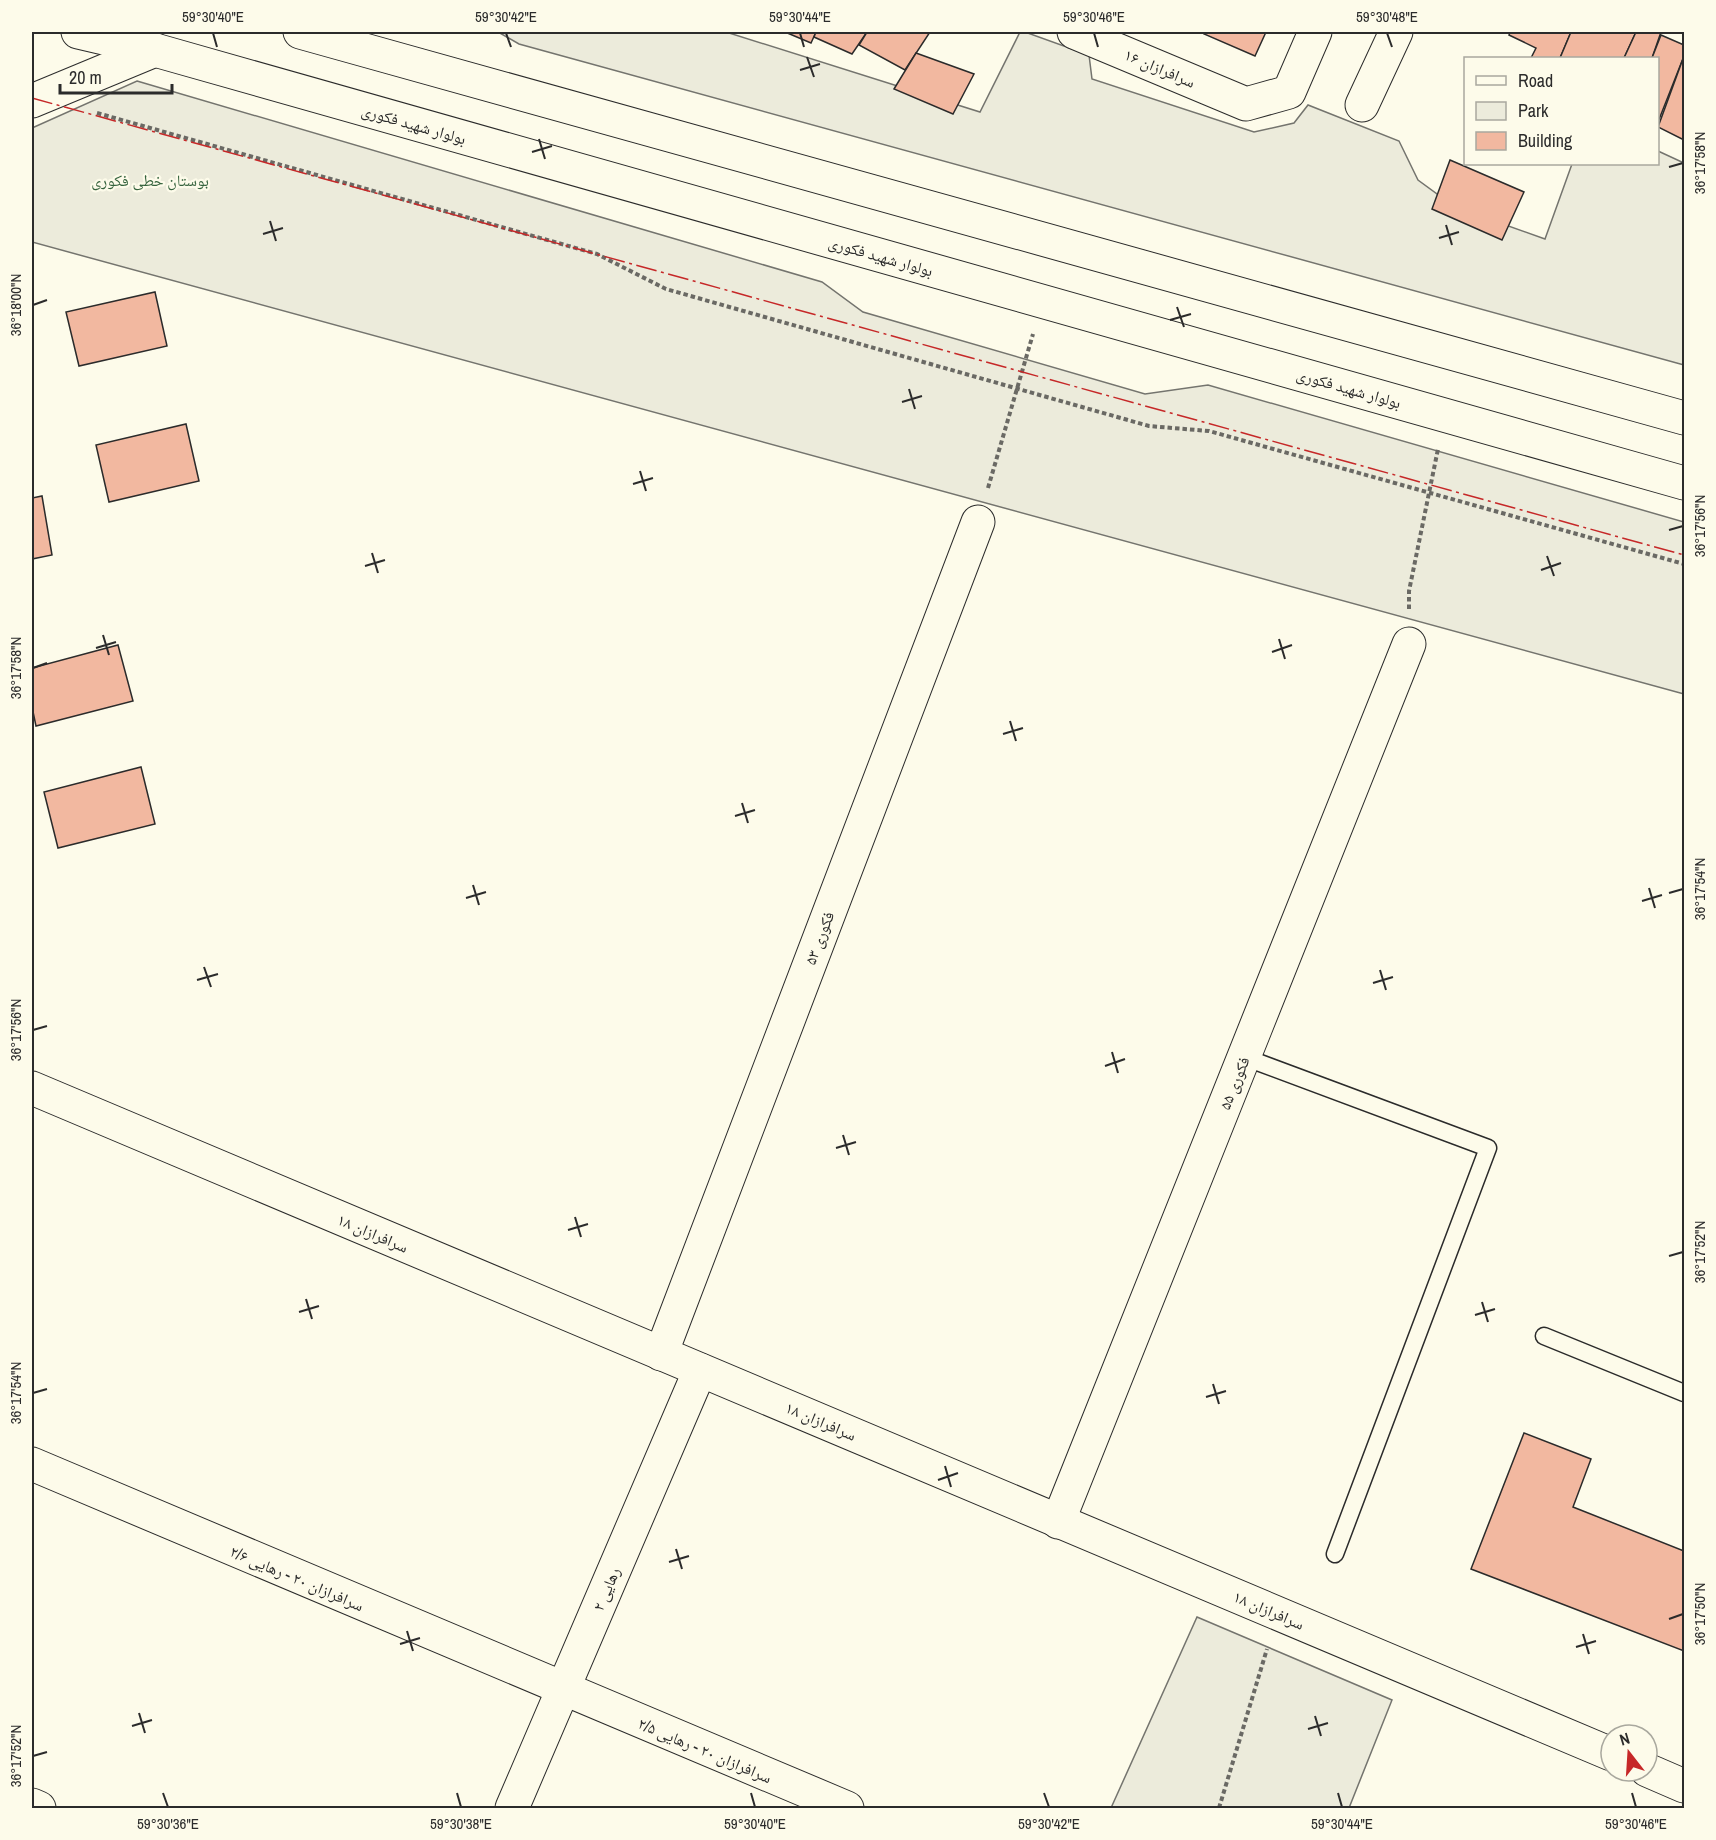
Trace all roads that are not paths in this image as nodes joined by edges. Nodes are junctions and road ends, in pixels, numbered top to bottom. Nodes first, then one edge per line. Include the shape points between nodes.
1 (78, 32) edge
2 (300, 32) edge
3 (1074, 32) edge
4 (1315, 32) edge
5 (1396, 32) edge
6 (156, 50) junction
7 (32, 101) edge
8 (1362, 105) dead end
9 (1684, 418) edge
10 (1684, 483) edge
11 (978, 522) road end
12 (1409, 644) road end
13 (1244, 1057) junction
14 (32, 1088) edge
15 (1544, 1336) dead end
16 (661, 1354) junction
17 (700, 1370) junction
18 (1684, 1393) edge
19 (32, 1464) edge
20 (1058, 1521) junction
21 (1335, 1554) dead end
22 (563, 1691) junction
23 (1599, 1749) edge
24 (1659, 1775) edge
25 (1684, 1785) edge
26 (32, 1805) edge
27 (39, 1809) edge
28 (512, 1809) edge
29 (847, 1809) edge

1 - 6 street, بولوار شهید فکوری
2 - 9 street
3 - 4 street, سرافرازان ۱۶ via 1246,104 1289,92
5 - 8 street
6 - 7 street
6 - 10 street, بولوار شهید فکوری
11 - 16 street, فکوری ۵۳
12 - 13 street, فکوری ۵۵
13 - 20 street, فکوری ۵۵
13 - 21 lane via 1488,1148
14 - 16 street, سرافرازان ۱۸
15 - 18 lane
16 - 17 street, سرافرازان ۱۸
17 - 20 street, سرافرازان ۱۸
17 - 22 street, رهایی ۲
19 - 22 street, سرافرازان ۲۰ - رهایی ۲/۶
20 - 23 street, سرافرازان ۱۸
22 - 28 street, رهایی ۲
22 - 29 street, سرافرازان ۲۰ - رهایی ۲/۵
24 - 25 street
26 - 27 street

